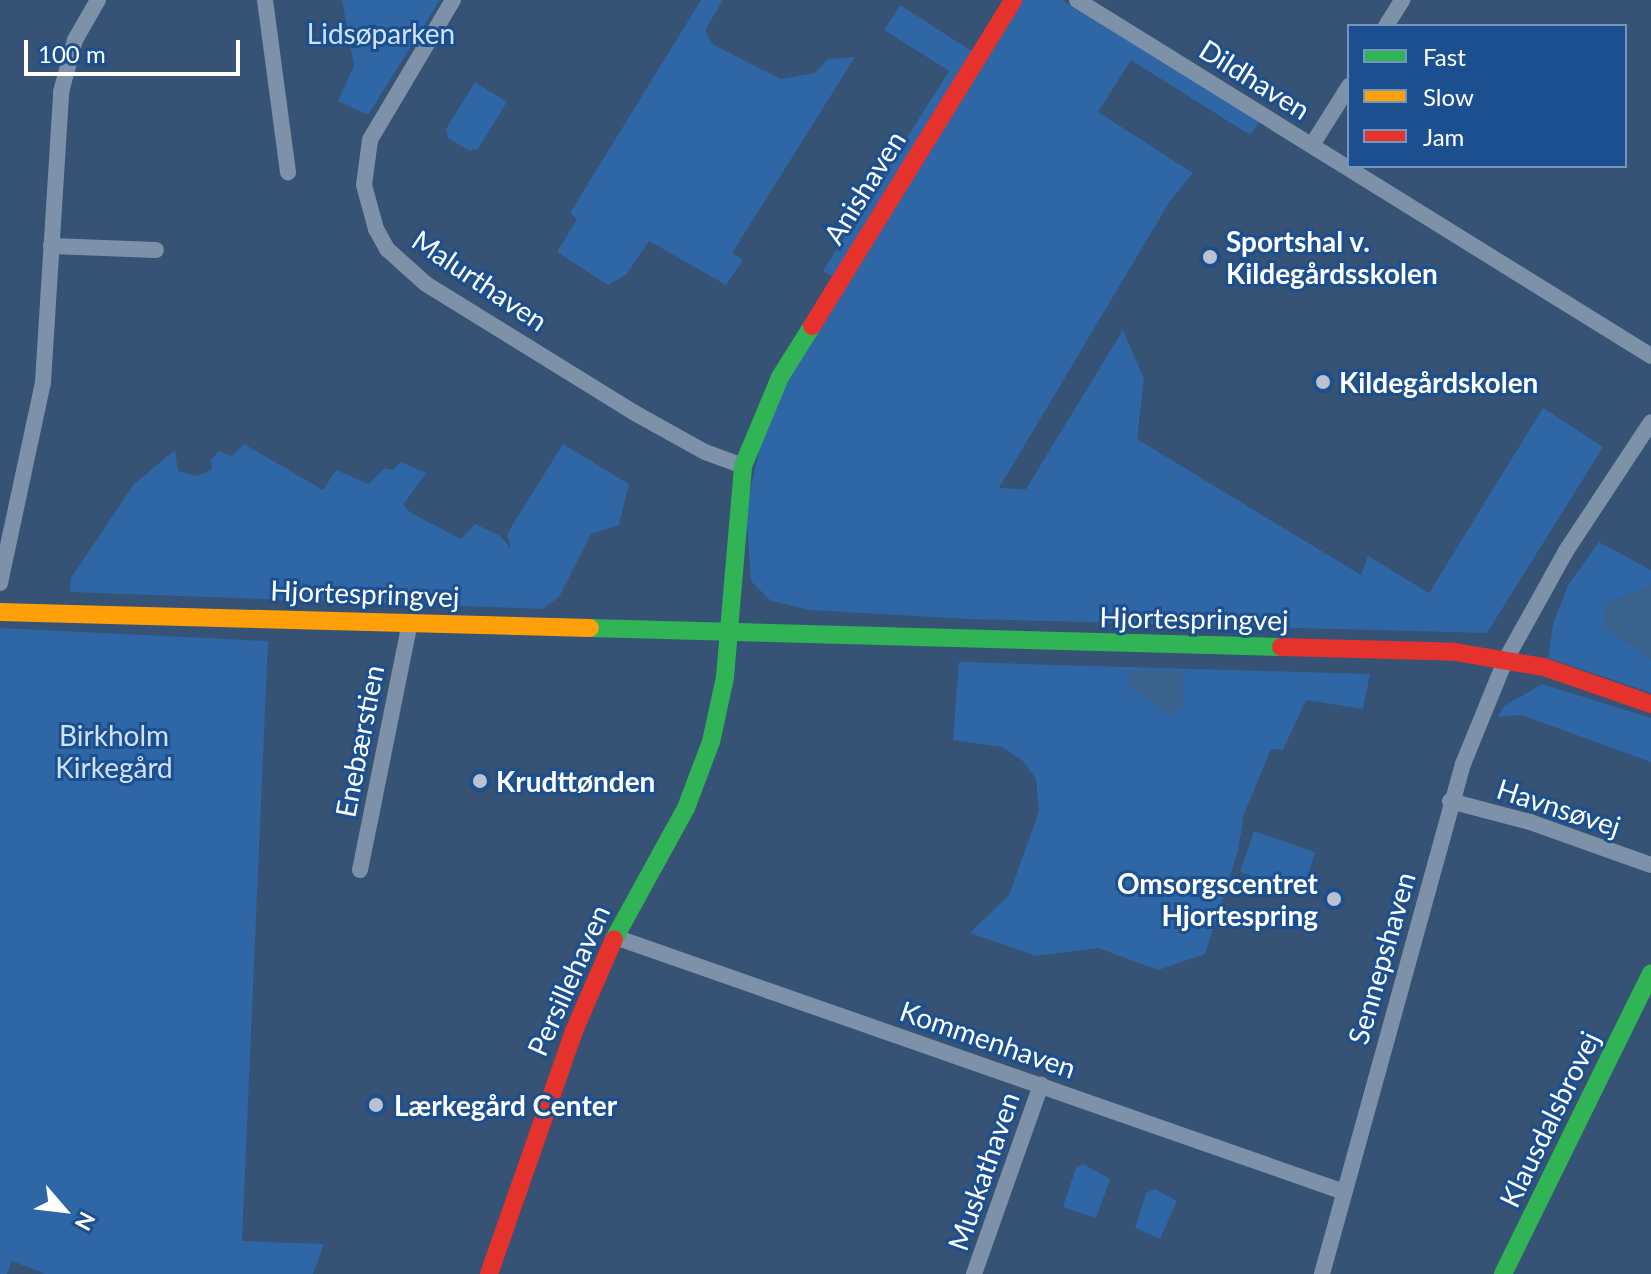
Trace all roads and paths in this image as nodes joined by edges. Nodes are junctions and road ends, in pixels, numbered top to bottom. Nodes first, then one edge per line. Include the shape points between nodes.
1 (98, 0) edge
2 (265, 0) edge
3 (453, 0) edge
4 (1013, 0) edge
5 (1077, 0) edge
6 (1402, 0) edge
7 (1387, 24) edge
8 (1347, 89) edge
9 (1312, 145) junction
10 (1347, 167) edge
11 (1349, 168) edge
12 (288, 172) dead end
13 (51, 246) junction
14 (156, 250) dead end
15 (1651, 356) edge
16 (1651, 422) edge
17 (743, 466) junction
18 (0, 583) edge
19 (0, 612) edge
20 (410, 622) junction
21 (729, 634) junction
22 (1505, 661) junction
23 (1651, 704) edge
24 (1450, 801) junction
25 (1651, 865) edge
26 (360, 870) dead end
27 (615, 937) junction
28 (1649, 980) edge
29 (1041, 1085) junction
30 (1344, 1192) junction
31 (489, 1274) edge
32 (974, 1274) edge
33 (1322, 1274) edge
34 (1503, 1274) edge

1 - 13 street via 75,40 61,92
2 - 12 street
3 - 17 street, Malurthaven via 370,140 364,185 387,249 426,284 633,412 695,447
4 - 17 street, Anishaven via 766,407
5 - 9 street, Dildhaven
6 - 7 street
8 - 9 street
9 - 10 street, Dildhaven
11 - 15 street, Dildhaven
13 - 14 street
13 - 18 street via 43,382
16 - 22 street, Sennepshaven via 1566,551
17 - 21 street
19 - 20 street, Hjortespringvej
20 - 21 street, Hjortespringvej
20 - 26 street, Enebærstien
21 - 22 street, Hjortespringvej via 1455,652
21 - 27 street, Persillehaven via 711,742 686,808
22 - 23 street, Hjortespringvej via 1544,667
22 - 24 street, Sennepshaven
24 - 25 street, Havnsøvej via 1530,822
24 - 30 street, Sennepshaven
27 - 29 street, Kommenhaven
27 - 31 street, Persillehaven via 574,1031
28 - 34 street, Klausdalsbrovej
29 - 30 street, Kommenhaven
29 - 32 street, Muskathaven
30 - 33 street, Sennepshaven

